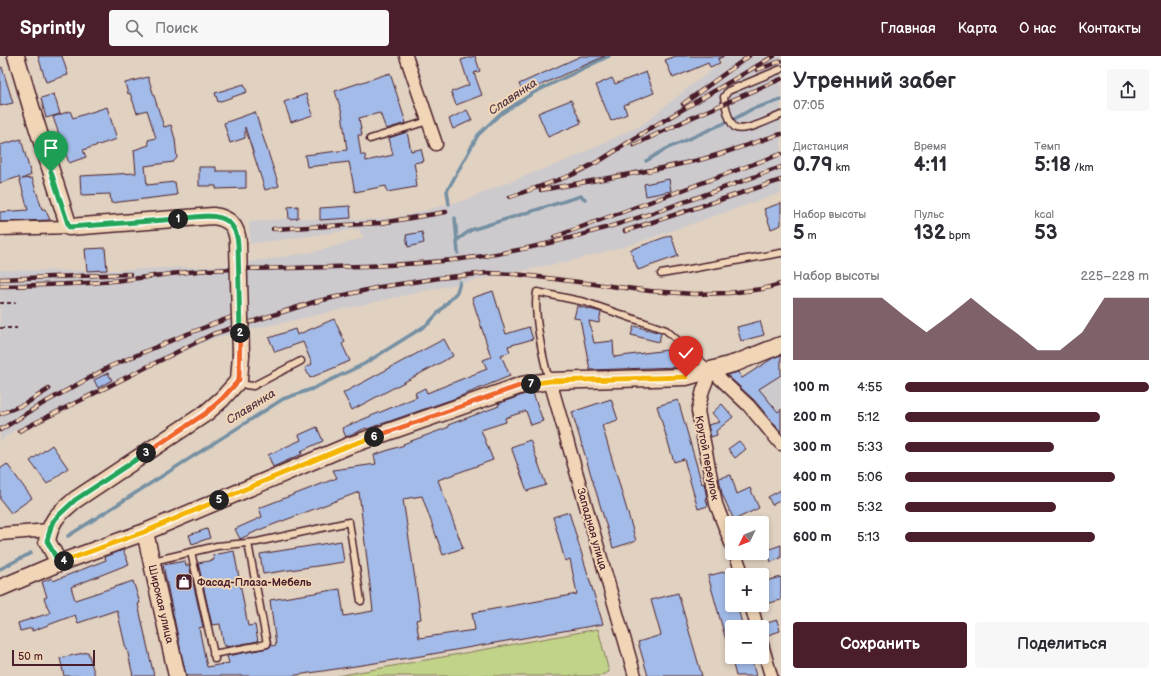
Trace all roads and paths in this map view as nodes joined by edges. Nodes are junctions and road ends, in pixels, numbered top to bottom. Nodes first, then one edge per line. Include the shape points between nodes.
1 (16, 56) edge
2 (406, 56) edge
3 (781, 69) edge
4 (781, 115) edge
5 (428, 121) junction
6 (370, 139) dead end
7 (436, 144) dead end
8 (69, 227) junction
9 (0, 229) edge
10 (781, 252) edge
11 (661, 274) dead end
12 (0, 303) edge
13 (16, 303) dead end
14 (0, 328) edge
15 (17, 328) dead end
16 (781, 345) edge
17 (301, 361) dead end
18 (711, 370) junction
19 (239, 380) junction
20 (550, 381) junction
21 (781, 444) edge
22 (725, 528) edge
23 (49, 530) junction
24 (144, 532) junction
25 (0, 534) edge
26 (248, 543) junction
27 (190, 552) junction
28 (151, 561) junction
29 (59, 563) junction
30 (0, 588) edge
31 (361, 601) dead end
32 (768, 664) edge
33 (177, 676) edge
34 (635, 676) edge
35 (771, 676) edge

1 - 8 street
2 - 5 street
3 - 4 lane via 724,96 732,125 737,128 746,128
5 - 6 lane
5 - 7 street
8 - 9 street
8 - 19 street, bridge via 213,216 230,222 237,234 238,244 241,355
10 - 11 lane
12 - 13 path
14 - 15 path
16 - 18 street
17 - 19 lane via 253,386
18 - 20 street via 686,377
18 - 20 lane via 666,330 585,302 537,292 535,301
18 - 21 street via 748,405
18 - 22 street, Крутой переулок via 698,411 716,504
19 - 23 street via 206,413 75,500 58,516
20 - 24 street via 522,385 348,446
20 - 34 street, Западная улица
23 - 25 street
23 - 29 street via 47,541
24 - 28 street, Широкая улица
24 - 29 street
26 - 27 lane
26 - 27 lane via 267,644 214,656
26 - 31 lane via 349,522
27 - 28 lane
28 - 33 street, Широкая улица
29 - 30 street
32 - 35 street

